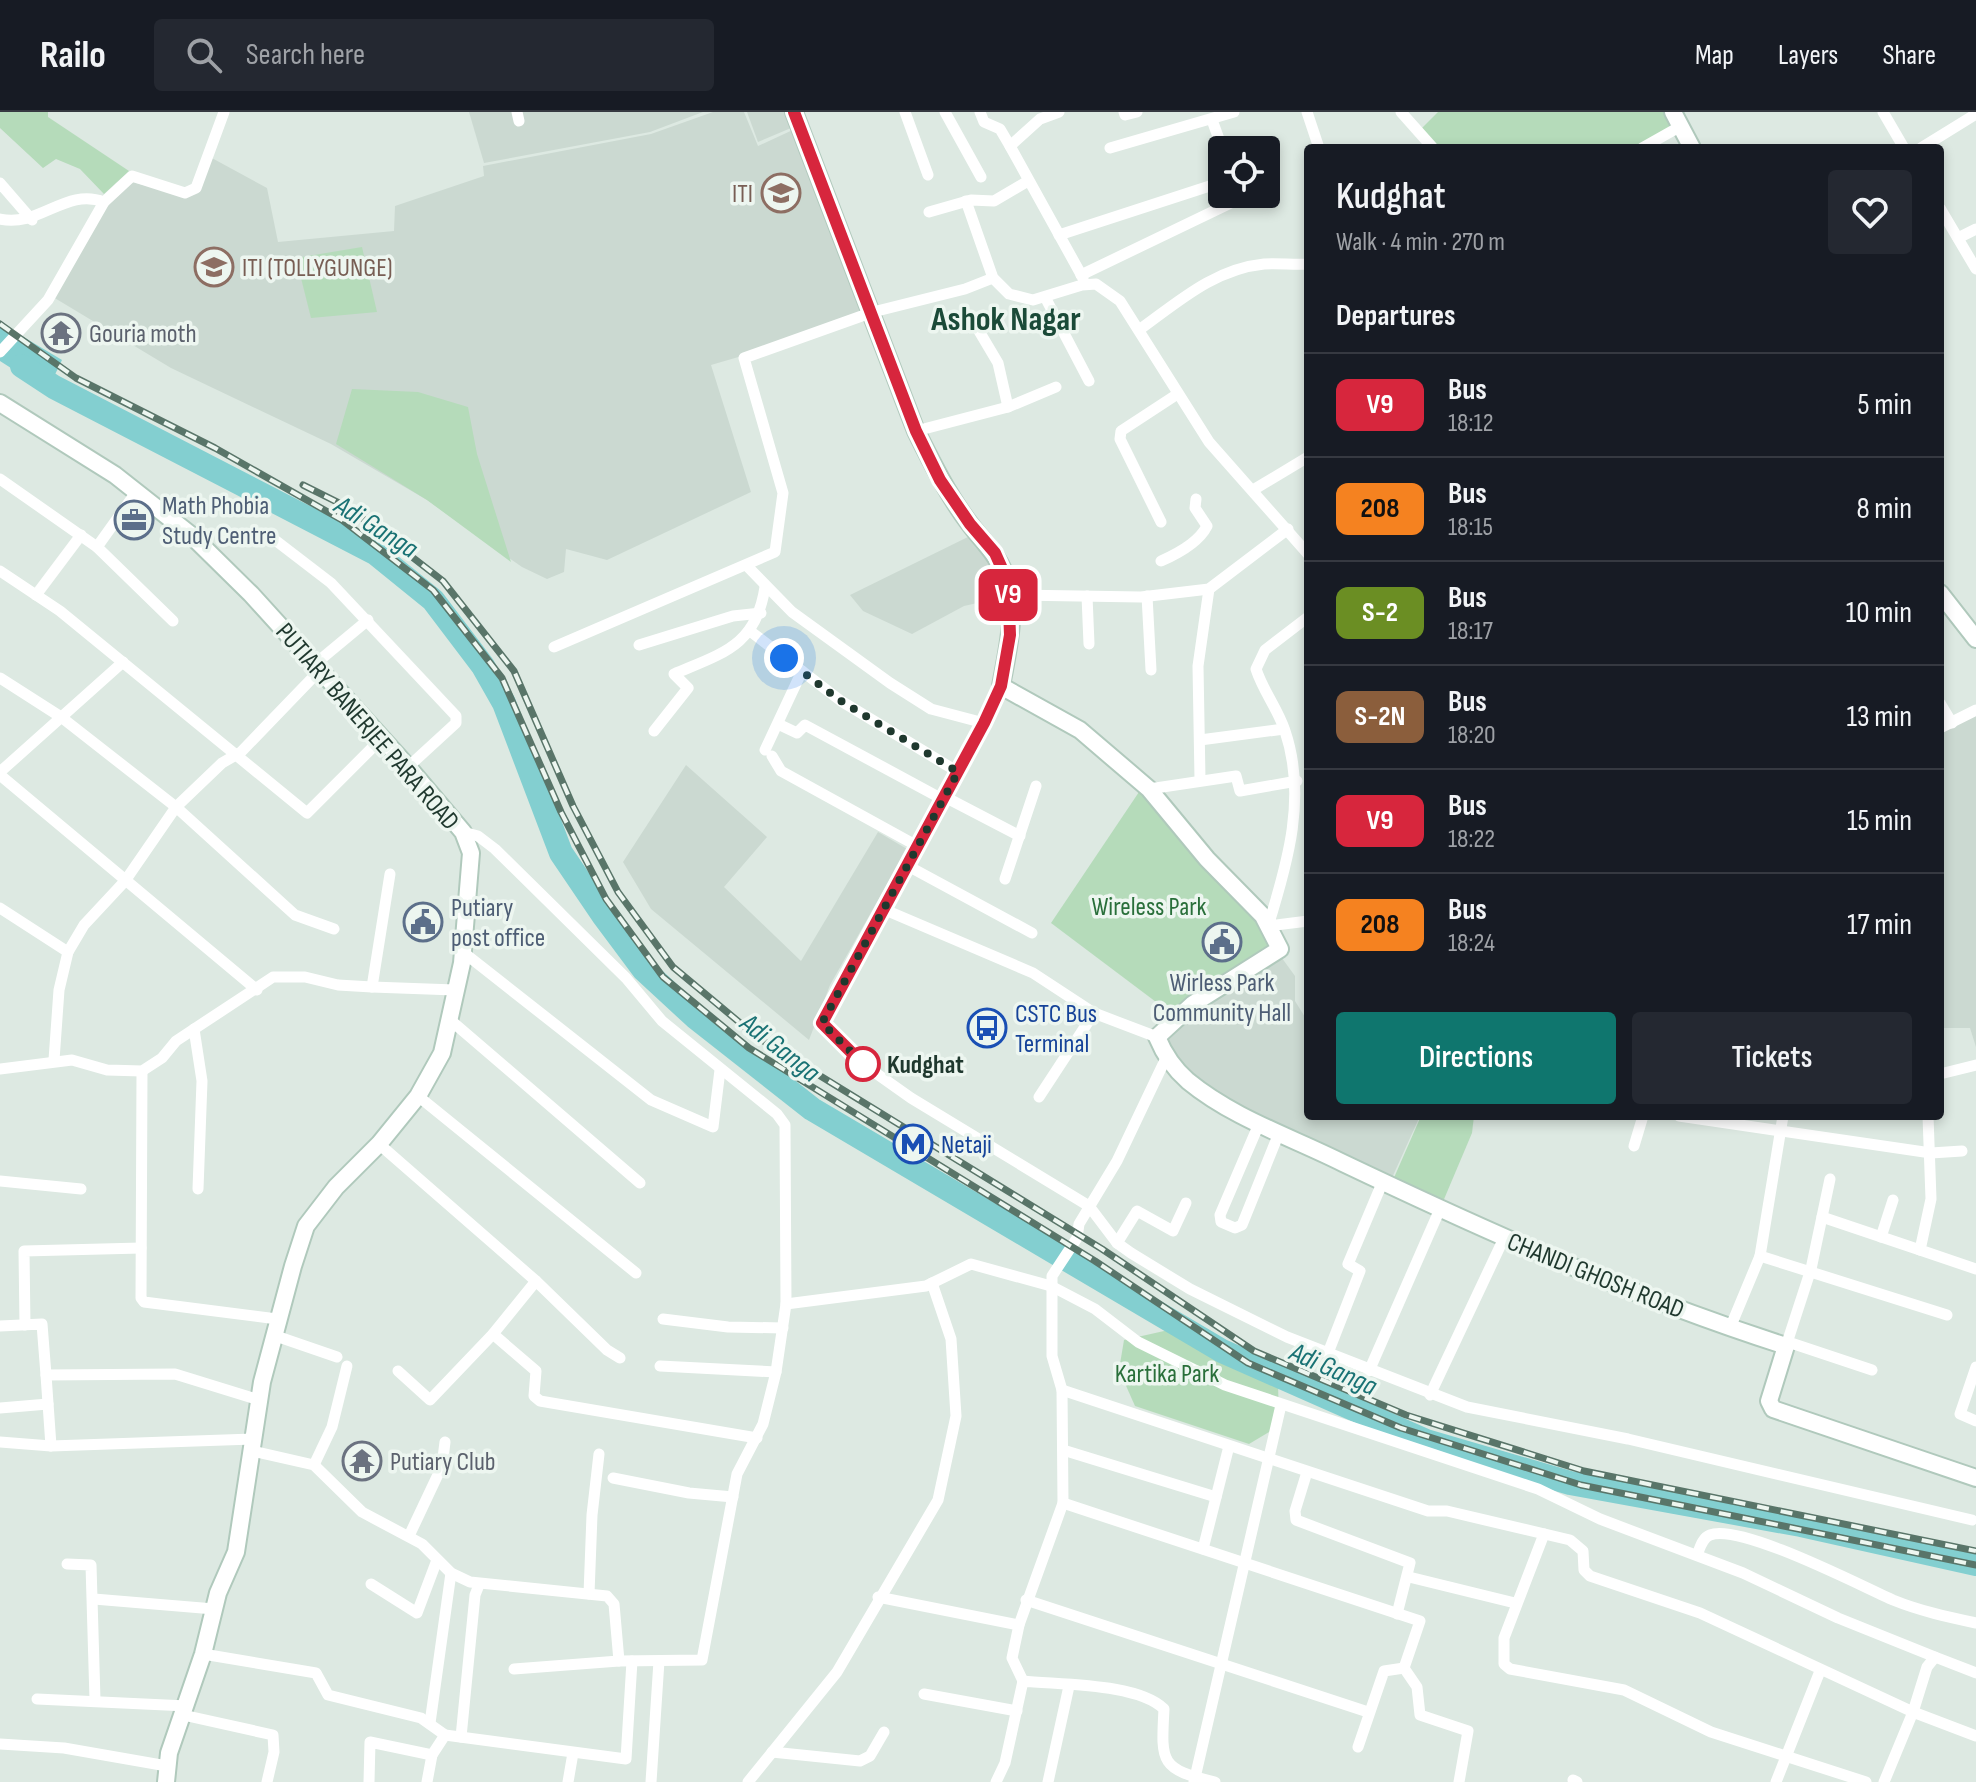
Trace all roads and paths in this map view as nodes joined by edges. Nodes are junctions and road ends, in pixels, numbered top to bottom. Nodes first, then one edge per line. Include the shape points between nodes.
1 (224, 112) edge
2 (794, 112) edge
3 (905, 112) edge
4 (945, 112) edge
5 (980, 112) edge
6 (1059, 112) edge
7 (1124, 112) edge
8 (1137, 112) edge
9 (1234, 112) edge
10 (1307, 112) edge
11 (1401, 112) edge
12 (1883, 112) edge
13 (1976, 114) edge
14 (1677, 119) edge
15 (1212, 120) junction
16 (1218, 136) edge
17 (1318, 144) edge
18 (1429, 144) edge
19 (1647, 144) edge
20 (1690, 144) edge
21 (1902, 144) edge
22 (1927, 144) edge
23 (1010, 146) junction
24 (1110, 148) dead end
25 (928, 175) dead end
26 (981, 177) dead end
27 (1028, 181) junction
28 (0, 183) edge
29 (1208, 187) edge
30 (966, 201) junction
31 (104, 202) junction
32 (1222, 208) edge
33 (929, 212) dead end
34 (1944, 215) edge
35 (0, 219) edge
36 (32, 220) junction
37 (1976, 229) edge
38 (1059, 235) junction
39 (1958, 238) junction
40 (1304, 264) edge
41 (1976, 269) edge
42 (993, 278) junction
43 (1084, 280) junction
44 (1045, 297) junction
45 (873, 312) junction
46 (1139, 330) junction
47 (979, 331) dead end
48 (3, 349) edge
49 (1089, 381) dead end
50 (1056, 387) dead end
51 (1176, 395) junction
52 (0, 403) edge
53 (1008, 407) junction
54 (916, 431) junction
55 (1304, 459) edge
56 (0, 479) edge
57 (1253, 490) junction
58 (137, 491) junction
59 (1196, 499) dead end
60 (1161, 522) dead end
61 (1288, 529) junction
62 (81, 535) junction
63 (275, 540) dead end
64 (1304, 546) edge
65 (97, 547) junction
66 (1161, 561) dead end
67 (748, 567) junction
68 (0, 571) edge
69 (765, 587) junction
70 (1209, 589) junction
71 (36, 595) junction
72 (1008, 595) junction
73 (1087, 596) junction
74 (1147, 596) junction
75 (1944, 598) edge
76 (761, 613) junction
77 (368, 620) junction
78 (1304, 620) edge
79 (173, 621) dead end
80 (750, 631) junction
81 (1975, 636) edge
82 (1089, 644) dead end
83 (639, 645) dead end
84 (554, 647) dead end
85 (123, 662) junction
86 (318, 667) junction
87 (1151, 670) dead end
88 (802, 671) junction
89 (0, 678) edge
90 (1001, 686) junction
91 (1976, 710) edge
92 (61, 717) junction
93 (984, 723) junction
94 (778, 724) junction
95 (1946, 726) edge
96 (1284, 729) junction
97 (654, 731) dead end
98 (382, 738) junction
99 (1200, 740) junction
100 (236, 755) junction
101 (408, 767) junction
102 (958, 772) junction
103 (0, 774) edge
104 (1200, 779) junction
105 (1297, 781) junction
106 (1036, 786) dead end
107 (1149, 789) junction
108 (944, 798) junction
109 (176, 807) junction
110 (463, 832) junction
111 (1020, 836) junction
112 (919, 847) junction
113 (908, 866) junction
114 (390, 874) dead end
115 (1005, 879) dead end
116 (125, 881) junction
117 (0, 908) edge
118 (883, 909) junction
119 (1304, 922) edge
120 (1268, 926) junction
121 (334, 929) dead end
122 (1032, 933) dead end
123 (68, 952) junction
124 (463, 952) junction
125 (372, 987) junction
126 (257, 990) junction
127 (455, 990) junction
128 (1094, 1013) junction
129 (448, 1018) junction
130 (194, 1029) junction
131 (1157, 1037) junction
132 (1166, 1058) junction
133 (54, 1060) junction
134 (1976, 1065) edge
135 (0, 1069) edge
136 (720, 1070) junction
137 (142, 1071) junction
138 (1944, 1073) edge
139 (418, 1096) junction
140 (1039, 1097) dead end
141 (1642, 1120) edge
142 (1782, 1120) edge
143 (1928, 1120) edge
144 (1736, 1121) edge
145 (1259, 1124) junction
146 (1279, 1133) junction
147 (1779, 1133) junction
148 (379, 1144) junction
149 (1634, 1146) dead end
150 (1962, 1151) dead end
151 (1931, 1153) junction
152 (1830, 1179) dead end
153 (0, 1181) edge
154 (1383, 1181) junction
155 (640, 1183) dead end
156 (81, 1189) dead end
157 (198, 1189) dead end
158 (1893, 1200) dead end
159 (1186, 1203) dead end
160 (1089, 1206) junction
161 (1440, 1209) junction
162 (1822, 1217) junction
163 (1881, 1237) junction
164 (1504, 1238) junction
165 (1117, 1243) junction
166 (141, 1248) junction
167 (1920, 1250) junction
168 (1760, 1256) junction
169 (1811, 1269) junction
170 (1976, 1269) edge
171 (636, 1273) dead end
172 (536, 1281) junction
173 (1052, 1281) junction
174 (929, 1284) junction
175 (786, 1304) junction
176 (1947, 1315) dead end
177 (663, 1319) dead end
178 (25, 1325) junction
179 (0, 1326) edge
180 (275, 1327) junction
181 (783, 1328) junction
182 (1730, 1328) junction
183 (493, 1334) junction
184 (1787, 1344) junction
185 (1328, 1353) junction
186 (337, 1357) dead end
187 (620, 1358) dead end
188 (347, 1366) dead end
189 (660, 1366) dead end
190 (1976, 1367) edge
191 (1872, 1370) dead end
192 (398, 1371) dead end
193 (1369, 1371) junction
194 (776, 1372) junction
195 (46, 1375) junction
196 (1062, 1390) junction
197 (1430, 1395) junction
198 (259, 1400) junction
199 (48, 1404) junction
200 (1281, 1405) junction
201 (0, 1408) edge
202 (1976, 1421) edge
203 (757, 1438) junction
204 (0, 1442) edge
205 (445, 1442) dead end
206 (252, 1445) junction
207 (51, 1446) junction
208 (1229, 1446) junction
209 (1063, 1450) junction
210 (599, 1454) dead end
211 (1266, 1458) junction
212 (314, 1465) junction
213 (1307, 1472) junction
214 (613, 1478) dead end
215 (1976, 1478) edge
216 (733, 1497) junction
217 (1216, 1497) junction
218 (1063, 1503) junction
219 (1972, 1520) dead end
220 (1544, 1534) junction
221 (409, 1536) junction
222 (1203, 1549) junction
223 (1697, 1555) junction
224 (437, 1560) junction
225 (1243, 1563) junction
226 (67, 1564) dead end
227 (451, 1573) junction
228 (1409, 1577) junction
229 (371, 1584) dead end
230 (479, 1585) junction
231 (589, 1594) junction
232 (878, 1597) junction
233 (94, 1599) junction
234 (1026, 1600) junction
235 (1515, 1603) junction
236 (214, 1609) junction
237 (1397, 1614) junction
238 (1976, 1623) edge
239 (1019, 1625) junction
240 (203, 1654) junction
241 (1935, 1657) junction
242 (626, 1661) junction
243 (659, 1661) junction
244 (1220, 1666) junction
245 (1404, 1668) junction
246 (514, 1669) dead end
247 (1820, 1671) junction
248 (1976, 1673) edge
249 (1023, 1681) junction
250 (1069, 1686) junction
251 (924, 1694) dead end
252 (37, 1699) dead end
253 (95, 1700) junction
254 (185, 1710) junction
255 (1017, 1711) junction
256 (1368, 1712) junction
257 (1913, 1712) junction
258 (430, 1723) junction
259 (884, 1732) dead end
260 (445, 1735) junction
261 (1976, 1736) edge
262 (461, 1737) junction
263 (0, 1744) edge
264 (1358, 1747) dead end
265 (772, 1752) junction
266 (573, 1753) junction
267 (432, 1755) junction
268 (1786, 1757) junction
269 (166, 1774) edge
270 (1195, 1780) edge
271 (267, 1782) edge
272 (369, 1782) edge
273 (427, 1782) edge
274 (568, 1782) edge
275 (651, 1782) edge
276 (748, 1782) edge
277 (996, 1782) edge
278 (1048, 1782) edge
279 (1215, 1782) edge
280 (1459, 1782) edge
281 (1776, 1782) edge
282 (1866, 1782) edge
283 (1884, 1782) edge

1 - 31 street via 196,188 185,193 132,176
2 - 45 street
3 - 25 street
4 - 26 street
5 - 23 street
6 - 23 street via 1040,119
7 - 8 street
9 - 15 street
10 - 17 street
11 - 18 street
12 - 21 street
13 - 22 street
14 - 19 street
14 - 20 street
15 - 16 street
15 - 24 street
23 - 27 street
27 - 30 street via 994,201
27 - 38 street
28 - 36 street
29 - 38 street
30 - 33 street
30 - 42 street
31 - 36 street via 92,197 67,201
31 - 48 street via 48,300
32 - 43 street
34 - 39 street
35 - 36 street
37 - 39 street
38 - 43 street
39 - 41 street
40 - 46 street via 1237,269 1207,282
42 - 44 street via 1016,298
42 - 45 street
43 - 44 street
43 - 46 street via 1120,301
44 - 49 street
45 - 54 street
45 - 67 street via 744,358 783,493 775,552
46 - 51 street
47 - 53 street via 998,363
50 - 53 street
51 - 57 street
51 - 60 street via 1121,431 1120,439
52 - 58 street, PUTIARY BANERJEE PARA ROAD
53 - 54 street
54 - 72 street via 940,480 995,553
55 - 57 street
56 - 62 street
57 - 61 street
58 - 65 street
58 - 86 street, PUTIARY BANERJEE PARA ROAD via 191,535
59 - 66 street via 1195,508 1207,526
61 - 64 street
61 - 70 street
62 - 65 street
62 - 71 street
63 - 77 street via 317,570
65 - 79 street
67 - 69 street
67 - 84 street
68 - 71 street
69 - 76 street
69 - 93 street via 833,645 931,709
70 - 74 street
70 - 99 street via 1198,666
71 - 85 street
72 - 73 street
72 - 90 street via 1010,635
73 - 74 street
73 - 82 street
74 - 87 street
75 - 81 street
76 - 80 street
76 - 83 street via 733,616
77 - 86 street
77 - 101 street via 457,718
78 - 96 street via 1265,650 1256,669
80 - 88 street
80 - 97 street via 729,649 674,674 688,688
85 - 92 street
85 - 100 street
86 - 98 street, PUTIARY BANERJEE PARA ROAD
86 - 100 street
88 - 94 street
88 - 102 street
89 - 92 street
90 - 93 street
90 - 107 street via 1080,730
91 - 95 street
92 - 103 street
92 - 109 street
93 - 102 street
94 - 108 street via 797,733 805,725
94 - 112 street via 768,753 781,771
96 - 99 street
96 - 105 street
98 - 100 street via 307,813
98 - 101 street, PUTIARY BANERJEE PARA ROAD
99 - 104 street
100 - 109 street
101 - 110 street, PUTIARY BANERJEE PARA ROAD
102 - 108 street
103 - 116 street
104 - 105 street via 1236,776 1240,791
104 - 107 street
105 - 120 street via 1291,843
106 - 111 street
107 - 120 street
108 - 111 street
108 - 112 street
109 - 116 street
109 - 121 street via 295,915
110 - 124 street, PUTIARY BANERJEE PARA ROAD via 471,853
110 - 136 street via 495,849 626,978 662,1021
111 - 115 street
112 - 113 street
113 - 118 street
113 - 122 street
114 - 125 street
116 - 123 street via 84,925
116 - 126 street
117 - 123 street
118 - 128 street via 1033,973
118 - 160 street via 822,1023 863,1064 899,1089
119 - 120 street
120 - 131 street via 1280,949 1193,1004
123 - 133 street via 59,990
124 - 127 street, PUTIARY BANERJEE PARA ROAD
124 - 136 street via 651,1100 713,1127
125 - 126 street via 273,977
125 - 127 street
126 - 130 street
127 - 129 street, PUTIARY BANERJEE PARA ROAD
128 - 131 street
128 - 140 street
129 - 139 street, PUTIARY BANERJEE PARA ROAD via 442,1053
129 - 155 street
130 - 137 street
130 - 157 street via 202,1081
131 - 132 street, CHANDI GHOSH ROAD
132 - 145 street, CHANDI GHOSH ROAD via 1188,1081
132 - 160 street via 1117,1161
133 - 135 street
133 - 137 street
134 - 138 street
136 - 175 street via 785,1125
137 - 166 street
139 - 148 street, PUTIARY BANERJEE PARA ROAD
139 - 171 street
141 - 149 street
142 - 147 street
143 - 151 street
144 - 147 street
145 - 146 street, CHANDI GHOSH ROAD
145 - 146 street via 1221,1222 1242,1225
146 - 154 street, CHANDI GHOSH ROAD
147 - 151 street
147 - 168 street
148 - 172 street
148 - 180 street, PUTIARY BANERJEE PARA ROAD via 306,1226
150 - 151 street
151 - 167 street via 1931,1199
152 - 162 street
153 - 156 street
154 - 161 street, CHANDI GHOSH ROAD
154 - 185 street via 1348,1264 1360,1271
158 - 163 street
159 - 165 street via 1173,1231 1137,1211
160 - 165 street
160 - 173 street
161 - 164 street, CHANDI GHOSH ROAD
161 - 193 street
162 - 163 street
162 - 169 street
163 - 167 street
164 - 182 street, CHANDI GHOSH ROAD
164 - 197 street
165 - 185 street via 1213,1301
166 - 178 street via 24,1251
166 - 180 street via 144,1302
167 - 170 street
168 - 169 street
168 - 182 street
169 - 176 street
169 - 184 street
172 - 183 street
172 - 187 street
173 - 174 street via 971,1264
173 - 196 street via 1052,1356
173 - 200 street via 1138,1342 1225,1385
174 - 175 street
174 - 232 street via 951,1339 956,1416 952,1444 938,1500
175 - 181 street
177 - 181 street
178 - 179 street
178 - 195 street via 42,1324
180 - 186 street
180 - 198 street, PUTIARY BANERJEE PARA ROAD
181 - 194 street
182 - 184 street, CHANDI GHOSH ROAD
183 - 192 street via 430,1400
183 - 203 street via 536,1371 534,1396 540,1401
184 - 191 street
184 - 215 street via 1769,1401 1773,1409
185 - 193 street
188 - 212 street via 332,1427
189 - 194 street
190 - 202 street via 1960,1414
193 - 197 street
194 - 203 street
195 - 198 street via 175,1374
195 - 199 street
196 - 208 street
196 - 209 street
197 - 219 street
198 - 206 street, PUTIARY BANERJEE PARA ROAD
199 - 201 street
199 - 207 street
200 - 211 street
200 - 223 street via 1538,1489
203 - 216 street via 737,1474
204 - 207 street
205 - 221 street via 442,1466
206 - 207 street
206 - 212 street
206 - 236 street, PUTIARY BANERJEE PARA ROAD via 236,1552
208 - 211 street
208 - 217 street
209 - 217 street
209 - 218 street
210 - 231 street
211 - 213 street
211 - 225 street
212 - 221 street via 362,1512
213 - 220 street via 1428,1511
213 - 228 street via 1296,1520 1408,1560
214 - 216 street
216 - 243 street via 702,1660
217 - 222 street
218 - 222 street
218 - 234 street
220 - 235 street
220 - 247 street via 1570,1540 1583,1551 1584,1570 1590,1576 1700,1613
221 - 224 street
222 - 225 street
223 - 238 street via 1705,1537 1735,1536 1907,1605
223 - 241 street
224 - 227 street
224 - 229 street via 417,1613
225 - 237 street
225 - 244 street
226 - 233 street via 91,1565
227 - 230 street
227 - 258 street
228 - 235 street
228 - 237 street
230 - 231 street
230 - 262 street
231 - 242 street via 607,1596 614,1604
232 - 239 street
232 - 265 street via 837,1672
233 - 236 street
233 - 253 street
234 - 239 street
234 - 244 street
235 - 268 street via 1504,1638 1504,1664 1510,1669 1624,1690 1711,1732
236 - 240 street, PUTIARY BANERJEE PARA ROAD
237 - 245 street via 1420,1621
239 - 249 street via 1012,1658
240 - 254 street, PUTIARY BANERJEE PARA ROAD
240 - 258 street via 316,1673 336,1699
241 - 248 street
241 - 257 street
242 - 243 street
242 - 246 street
242 - 266 street via 626,1759
243 - 275 street
244 - 256 street
244 - 270 street
245 - 256 street via 1384,1671
245 - 280 street via 1417,1687 1420,1715 1468,1731
247 - 257 street
247 - 268 street
249 - 250 street
249 - 255 street
250 - 270 street via 1154,1699 1164,1709 1163,1755
250 - 278 street
251 - 255 street
252 - 253 street
253 - 254 street
254 - 269 street, PUTIARY BANERJEE PARA ROAD
254 - 271 street via 273,1735
255 - 277 street
256 - 264 street
257 - 261 street
257 - 283 street
258 - 260 street
259 - 265 street via 870,1756 860,1761
260 - 262 street
260 - 267 street
262 - 266 street
263 - 269 street via 64,1748
265 - 276 street
266 - 274 street
267 - 272 street via 370,1742
267 - 273 street
268 - 281 street
268 - 282 street
270 - 279 street

